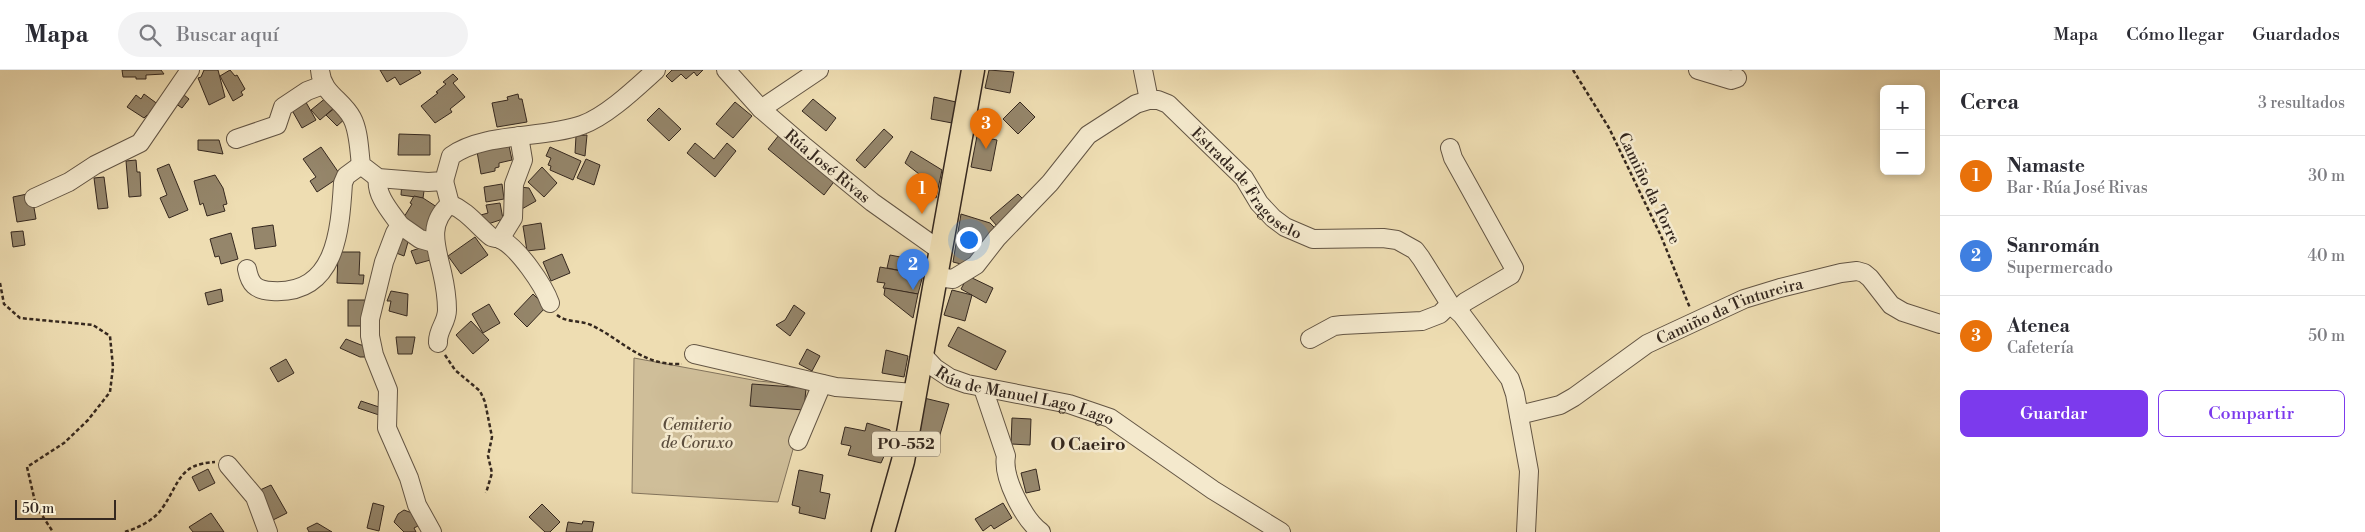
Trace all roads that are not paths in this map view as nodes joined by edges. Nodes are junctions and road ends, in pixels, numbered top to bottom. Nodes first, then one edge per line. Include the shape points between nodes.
1 (190, 70) edge
2 (656, 70) edge
3 (726, 70) edge
4 (819, 70) edge
5 (973, 70) edge
6 (1143, 70) edge
7 (1698, 70) edge
8 (322, 77) edge
9 (1737, 78) dead end
10 (1149, 100) junction
11 (761, 109) junction
12 (519, 136) junction
13 (236, 139) dead end
14 (1450, 148) dead end
15 (361, 165) junction
16 (378, 178) junction
17 (444, 181) junction
18 (34, 198) dead end
19 (450, 204) junction
20 (400, 225) junction
21 (500, 239) junction
22 (434, 243) junction
23 (941, 251) junction
24 (247, 269) dead end
25 (936, 277) junction
26 (550, 303) road end
27 (1454, 307) junction
28 (1940, 324) edge
29 (1310, 339) dead end
30 (438, 343) road end
31 (694, 354) road end
32 (922, 354) junction
33 (822, 384) junction
34 (983, 388) junction
35 (914, 393) junction
36 (1519, 415) junction
37 (798, 441) dead end
38 (228, 465) road end
39 (268, 532) edge
40 (432, 532) edge
41 (883, 532) edge
42 (1041, 532) edge
43 (1281, 532) edge
44 (1526, 532) edge

1 - 18 street via 140,143
2 - 12 street via 592,121 552,133
3 - 11 street, Rúa José Rivas
4 - 11 street
5 - 23 main road, PO-552
6 - 10 street
7 - 9 street via 1731,80
8 - 13 street via 284,107 277,126
8 - 15 street via 328,93 354,120
10 - 25 street via 1117,115 1088,135 1050,183 976,265 953,279
10 - 27 street, Estrada de Fragoselo via 1158,100 1177,111 1244,178 1272,218 1285,227 1313,239 1384,238 1407,245 1421,258
11 - 23 street, Rúa José Rivas via 872,202
12 - 17 street via 458,152 448,163
12 - 21 street via 523,160 514,184 513,218
14 - 27 street via 1514,268 1511,275
15 - 16 street
15 - 24 street via 346,176 343,183 337,238 329,259 314,281 306,287 264,291 250,282
16 - 17 street
16 - 20 street via 379,194
17 - 19 street
19 - 21 street via 492,238
19 - 22 street via 439,216
20 - 22 street via 420,239
20 - 40 street via 384,262 370,319 370,336 388,390 388,428 417,505
21 - 26 street via 536,275
22 - 30 street via 446,289 447,313 439,330
23 - 25 main road, PO-552
25 - 32 main road, PO-552
27 - 29 street via 1422,321 1334,326
27 - 36 street, Estrada de Fragoselo via 1507,373
28 - 36 street, Camiño da Tintureira via 1902,312 1891,305 1870,278 1857,271 1744,299 1646,344 1560,405
31 - 33 street
32 - 34 street, Rúa de Manuel Lago Lago via 950,378
32 - 35 main road, PO-552
33 - 35 street
33 - 37 street
34 - 42 street via 1006,456 1004,464 1011,488
34 - 43 street, Rúa de Manuel Lago Lago via 1070,404 1110,418 1212,490
35 - 41 main road, PO-552 via 903,461
36 - 44 street, Estrada de Fragoselo via 1529,471
38 - 39 street via 255,497

